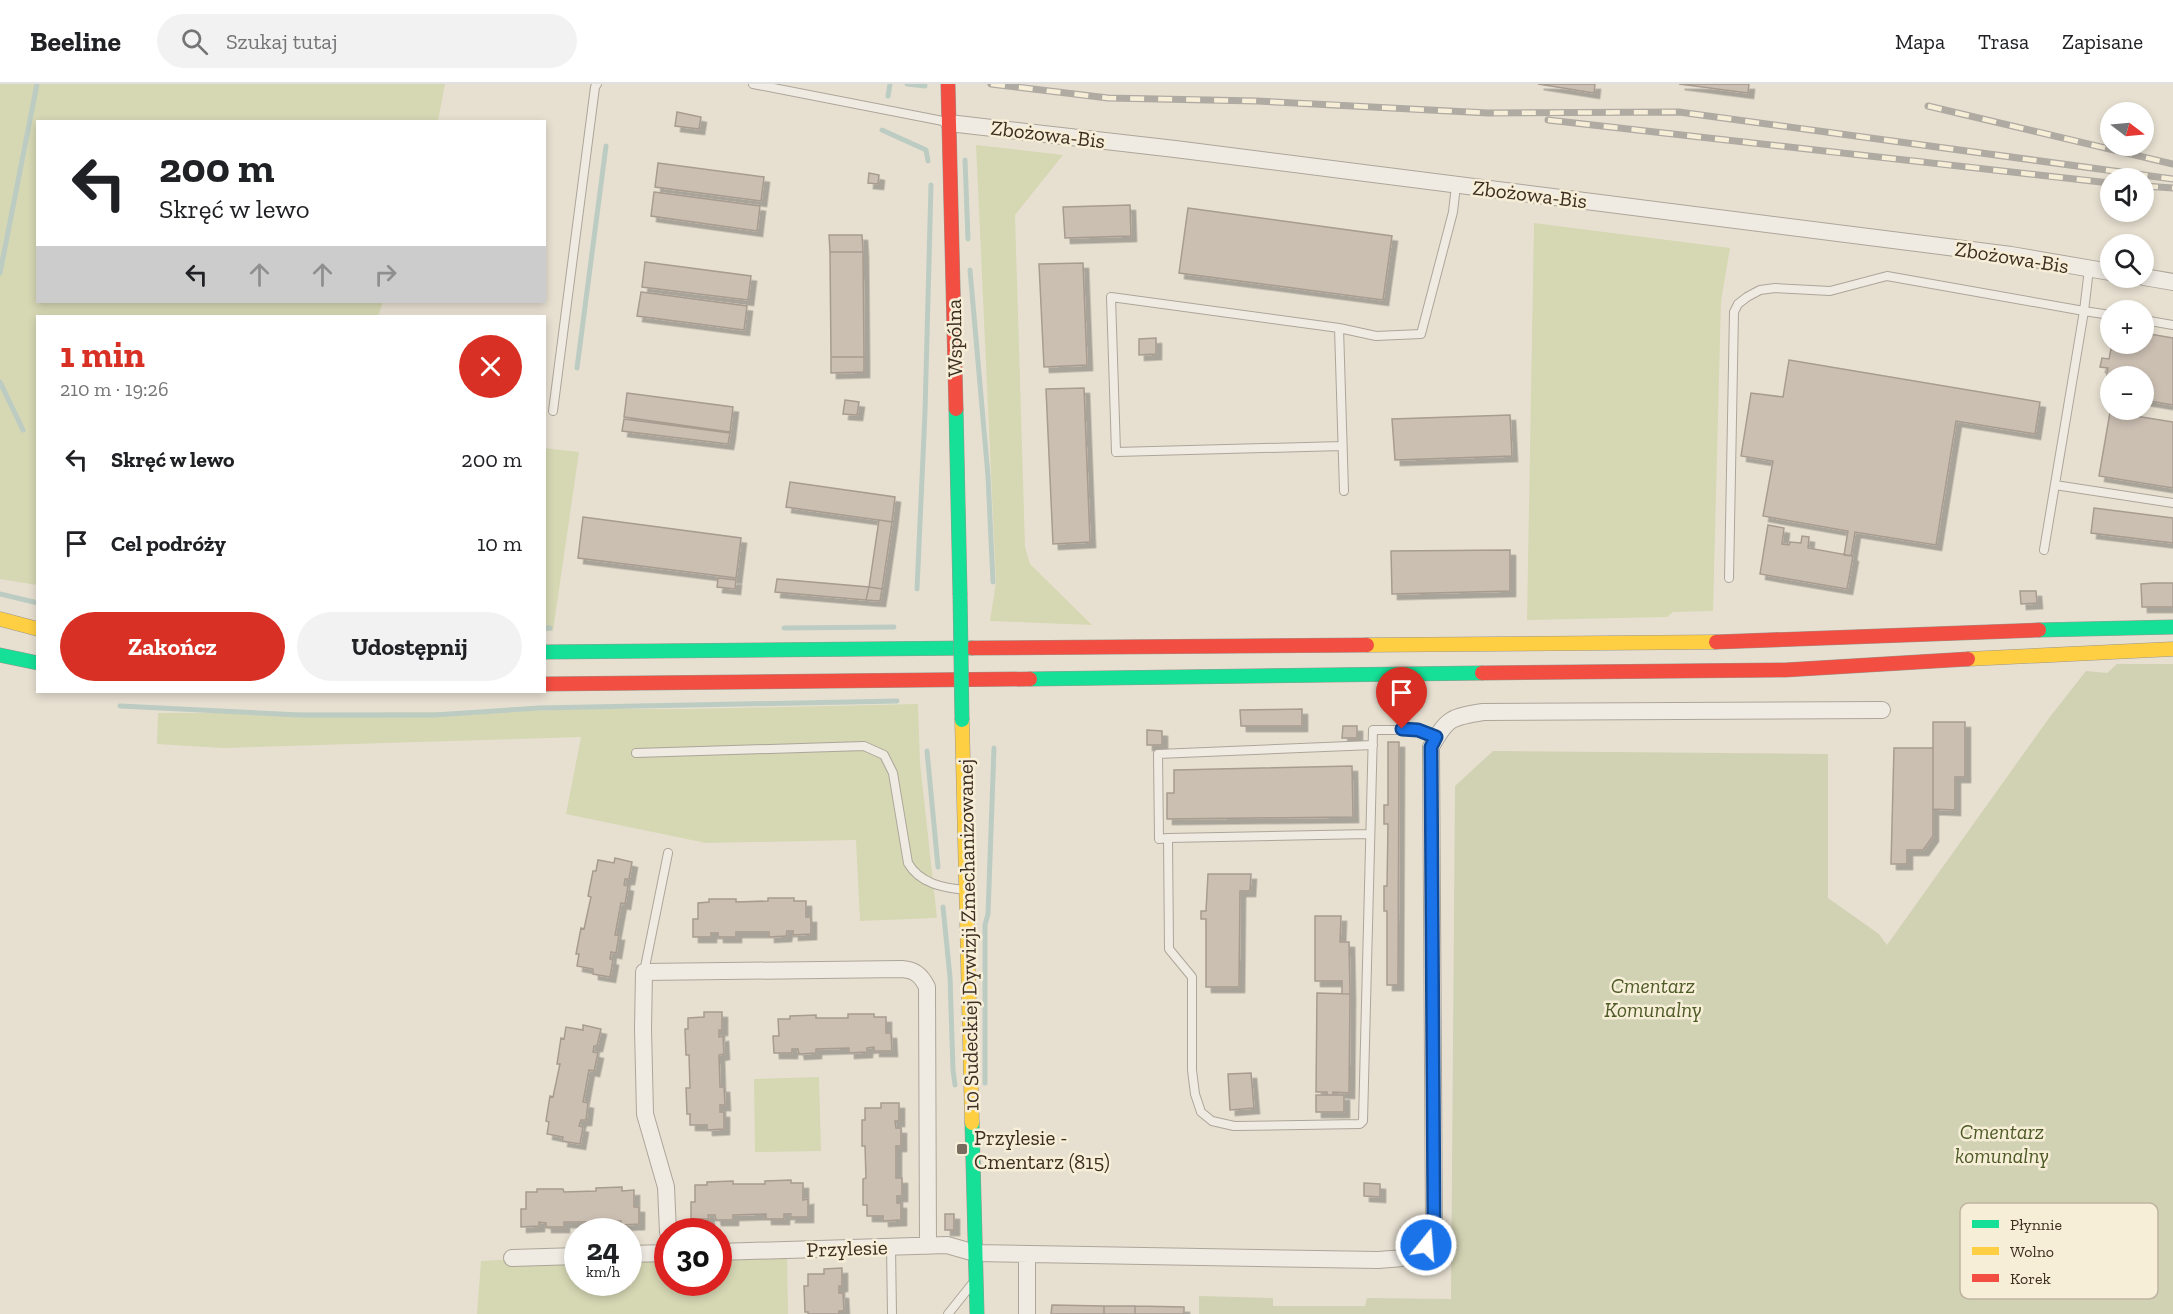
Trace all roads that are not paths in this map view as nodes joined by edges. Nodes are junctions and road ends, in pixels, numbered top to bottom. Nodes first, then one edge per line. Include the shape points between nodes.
1 (597, 84) edge
2 (753, 84) edge
3 (948, 84) edge
4 (949, 123) junction
5 (1456, 185) junction
6 (2089, 269) junction
7 (2100, 271) edge
8 (2154, 279) edge
9 (2173, 282) edge
10 (2084, 310) junction
11 (2100, 313) edge
12 (2154, 322) edge
13 (2173, 325) edge
14 (1339, 328) junction
15 (553, 411) dead end
16 (1342, 446) junction
17 (2055, 485) junction
18 (1344, 491) dead end
19 (2173, 503) edge
20 (2044, 550) dead end
21 (1729, 578) dead end
22 (960, 593) joint
23 (0, 619) edge
24 (2173, 627) edge
25 (36, 628) edge
26 (2173, 649) edge
27 (546, 652) edge
28 (0, 655) edge
29 (36, 663) edge
30 (546, 684) edge
31 (1882, 710) dead end
32 (1436, 737) junction
33 (1373, 745) junction
34 (636, 753) dead end
35 (1369, 834) junction
36 (1168, 838) junction
37 (668, 853) dead end
38 (967, 890) junction
39 (644, 972) junction
40 (667, 1218) edge
41 (928, 1246) junction
42 (891, 1247) junction
43 (732, 1252) edge
44 (975, 1253) junction
45 (1027, 1254) junction
46 (564, 1256) edge
47 (512, 1258) dead end
48 (976, 1279) junction
49 (892, 1314) edge
50 (948, 1314) edge
51 (976, 1314) edge
52 (1028, 1314) edge

1 - 15 lane
2 - 4 lane
3 - 4 main road, Wspólna
4 - 5 street, Zbożowa-Bis
4 - 22 main road, Wspólna
5 - 6 street, Zbożowa-Bis via 2011,255
5 - 14 lane via 1453,212 1421,334 1376,336
6 - 7 street, Zbożowa-Bis
6 - 10 lane
8 - 9 street
10 - 11 lane
10 - 17 lane
10 - 21 lane via 1887,276 1830,291 1775,288 1747,297 1734,312
12 - 13 lane
14 - 16 lane
14 - 16 lane via 1111,297 1116,452
16 - 18 lane
17 - 19 lane
17 - 20 lane
22 - 38 main road, 10 Sudeckiej Dywizji Zmechanizowanej, bridge
23 - 25 main road
24 - 27 main road via 1710,642
26 - 30 main road via 1785,670
28 - 29 main road
31 - 32 street via 1483,712 1447,722
32 - 33 lane via 1418,730 1373,730
32 - 45 street, Przylesie via 1431,747 1434,1227 1426,1245 1409,1258 1377,1260
33 - 35 lane
33 - 36 lane via 1158,754 1159,839
34 - 38 lane via 864,746 884,755 893,773 908,863 914,874 950,889
35 - 36 lane
35 - 36 lane via 1360,1124 1234,1126 1212,1121 1201,1112 1192,1070 1192,977 1169,949
37 - 39 lane
38 - 44 main road, 10 Sudeckiej Dywizji Zmechanizowanej
39 - 40 street via 645,1114 666,1187
39 - 41 street via 916,972 927,987
41 - 42 street, Przylesie
41 - 44 street, Przylesie via 947,1245
42 - 43 street, Przylesie
42 - 49 lane
44 - 45 street, Przylesie
44 - 48 main road, 10 Sudeckiej Dywizji Zmechanizowanej
45 - 52 street
46 - 47 street
48 - 50 lane
48 - 51 main road, 10 Sudeckiej Dywizji Zmechanizowanej

